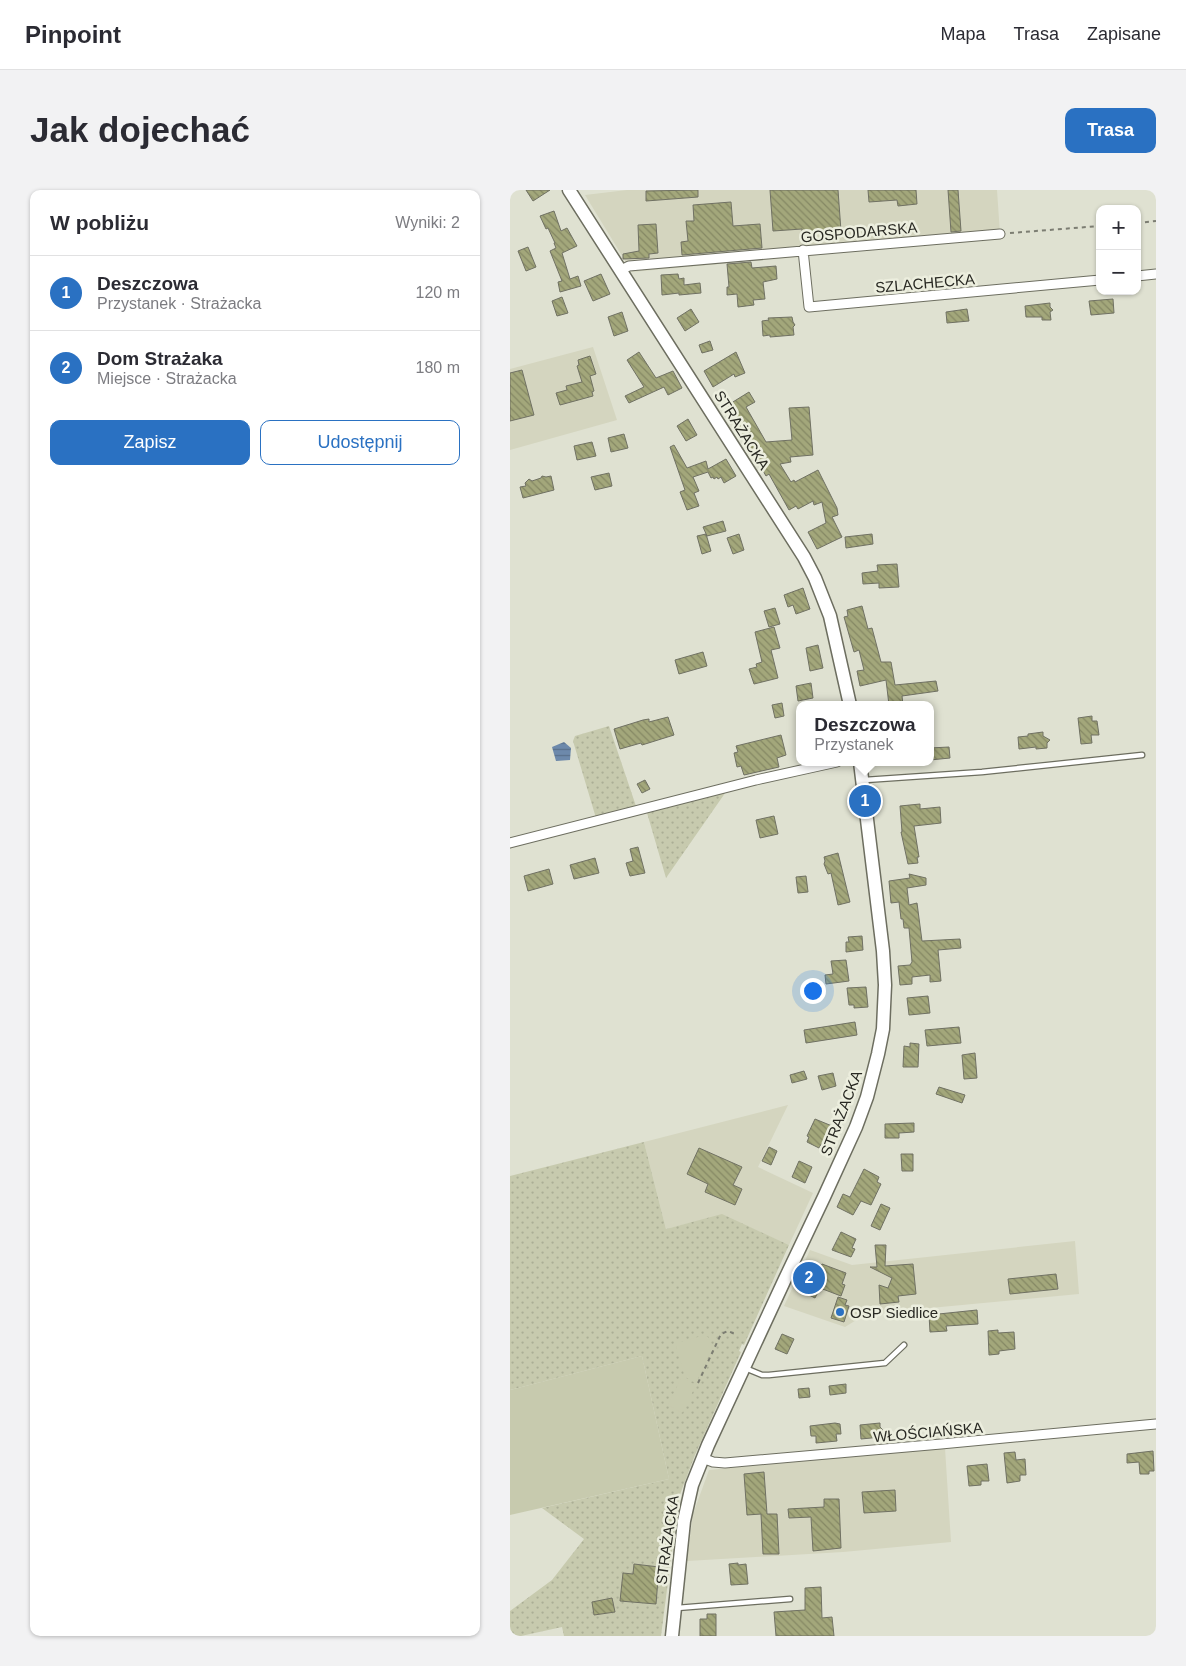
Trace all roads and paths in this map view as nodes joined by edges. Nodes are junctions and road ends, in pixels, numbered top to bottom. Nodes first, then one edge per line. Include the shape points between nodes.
1 (569, 190) edge
2 (1156, 221) edge
3 (1141, 223) edge
4 (1096, 226) edge
5 (1000, 234) joint
6 (803, 250) junction
7 (621, 270) junction
8 (1156, 274) edge
9 (1141, 276) edge
10 (1096, 280) edge
11 (849, 701) edge
12 (1142, 755) dead end
13 (819, 766) edge
14 (860, 766) edge
15 (862, 780) junction
16 (510, 843) edge
17 (735, 1334) dead end
18 (904, 1345) dead end
19 (744, 1367) junction
20 (698, 1383) dead end
21 (1156, 1424) edge
22 (702, 1458) junction
23 (790, 1600) dead end
24 (675, 1608) junction
25 (672, 1636) edge

1 - 7 street, STRAŻACKA
2 - 3 path
4 - 5 path
5 - 6 street, GOSPODARSKA
6 - 7 street, GOSPODARSKA via 629,266
6 - 10 street, SZLACHECKA via 809,307
7 - 11 street, STRAŻACKA via 804,557 830,616
8 - 9 street
12 - 15 lane via 982,772
13 - 16 street
14 - 15 street, STRAŻACKA
15 - 19 street, STRAŻACKA via 886,985 878,1054 856,1127
17 - 20 path via 721,1334
18 - 19 lane via 885,1363 769,1375
19 - 22 street, STRAŻACKA
21 - 22 street, WŁOŚCIAŃSKA via 725,1463
22 - 24 street, STRAŻACKA via 684,1521
23 - 24 lane
24 - 25 street, STRAŻACKA

